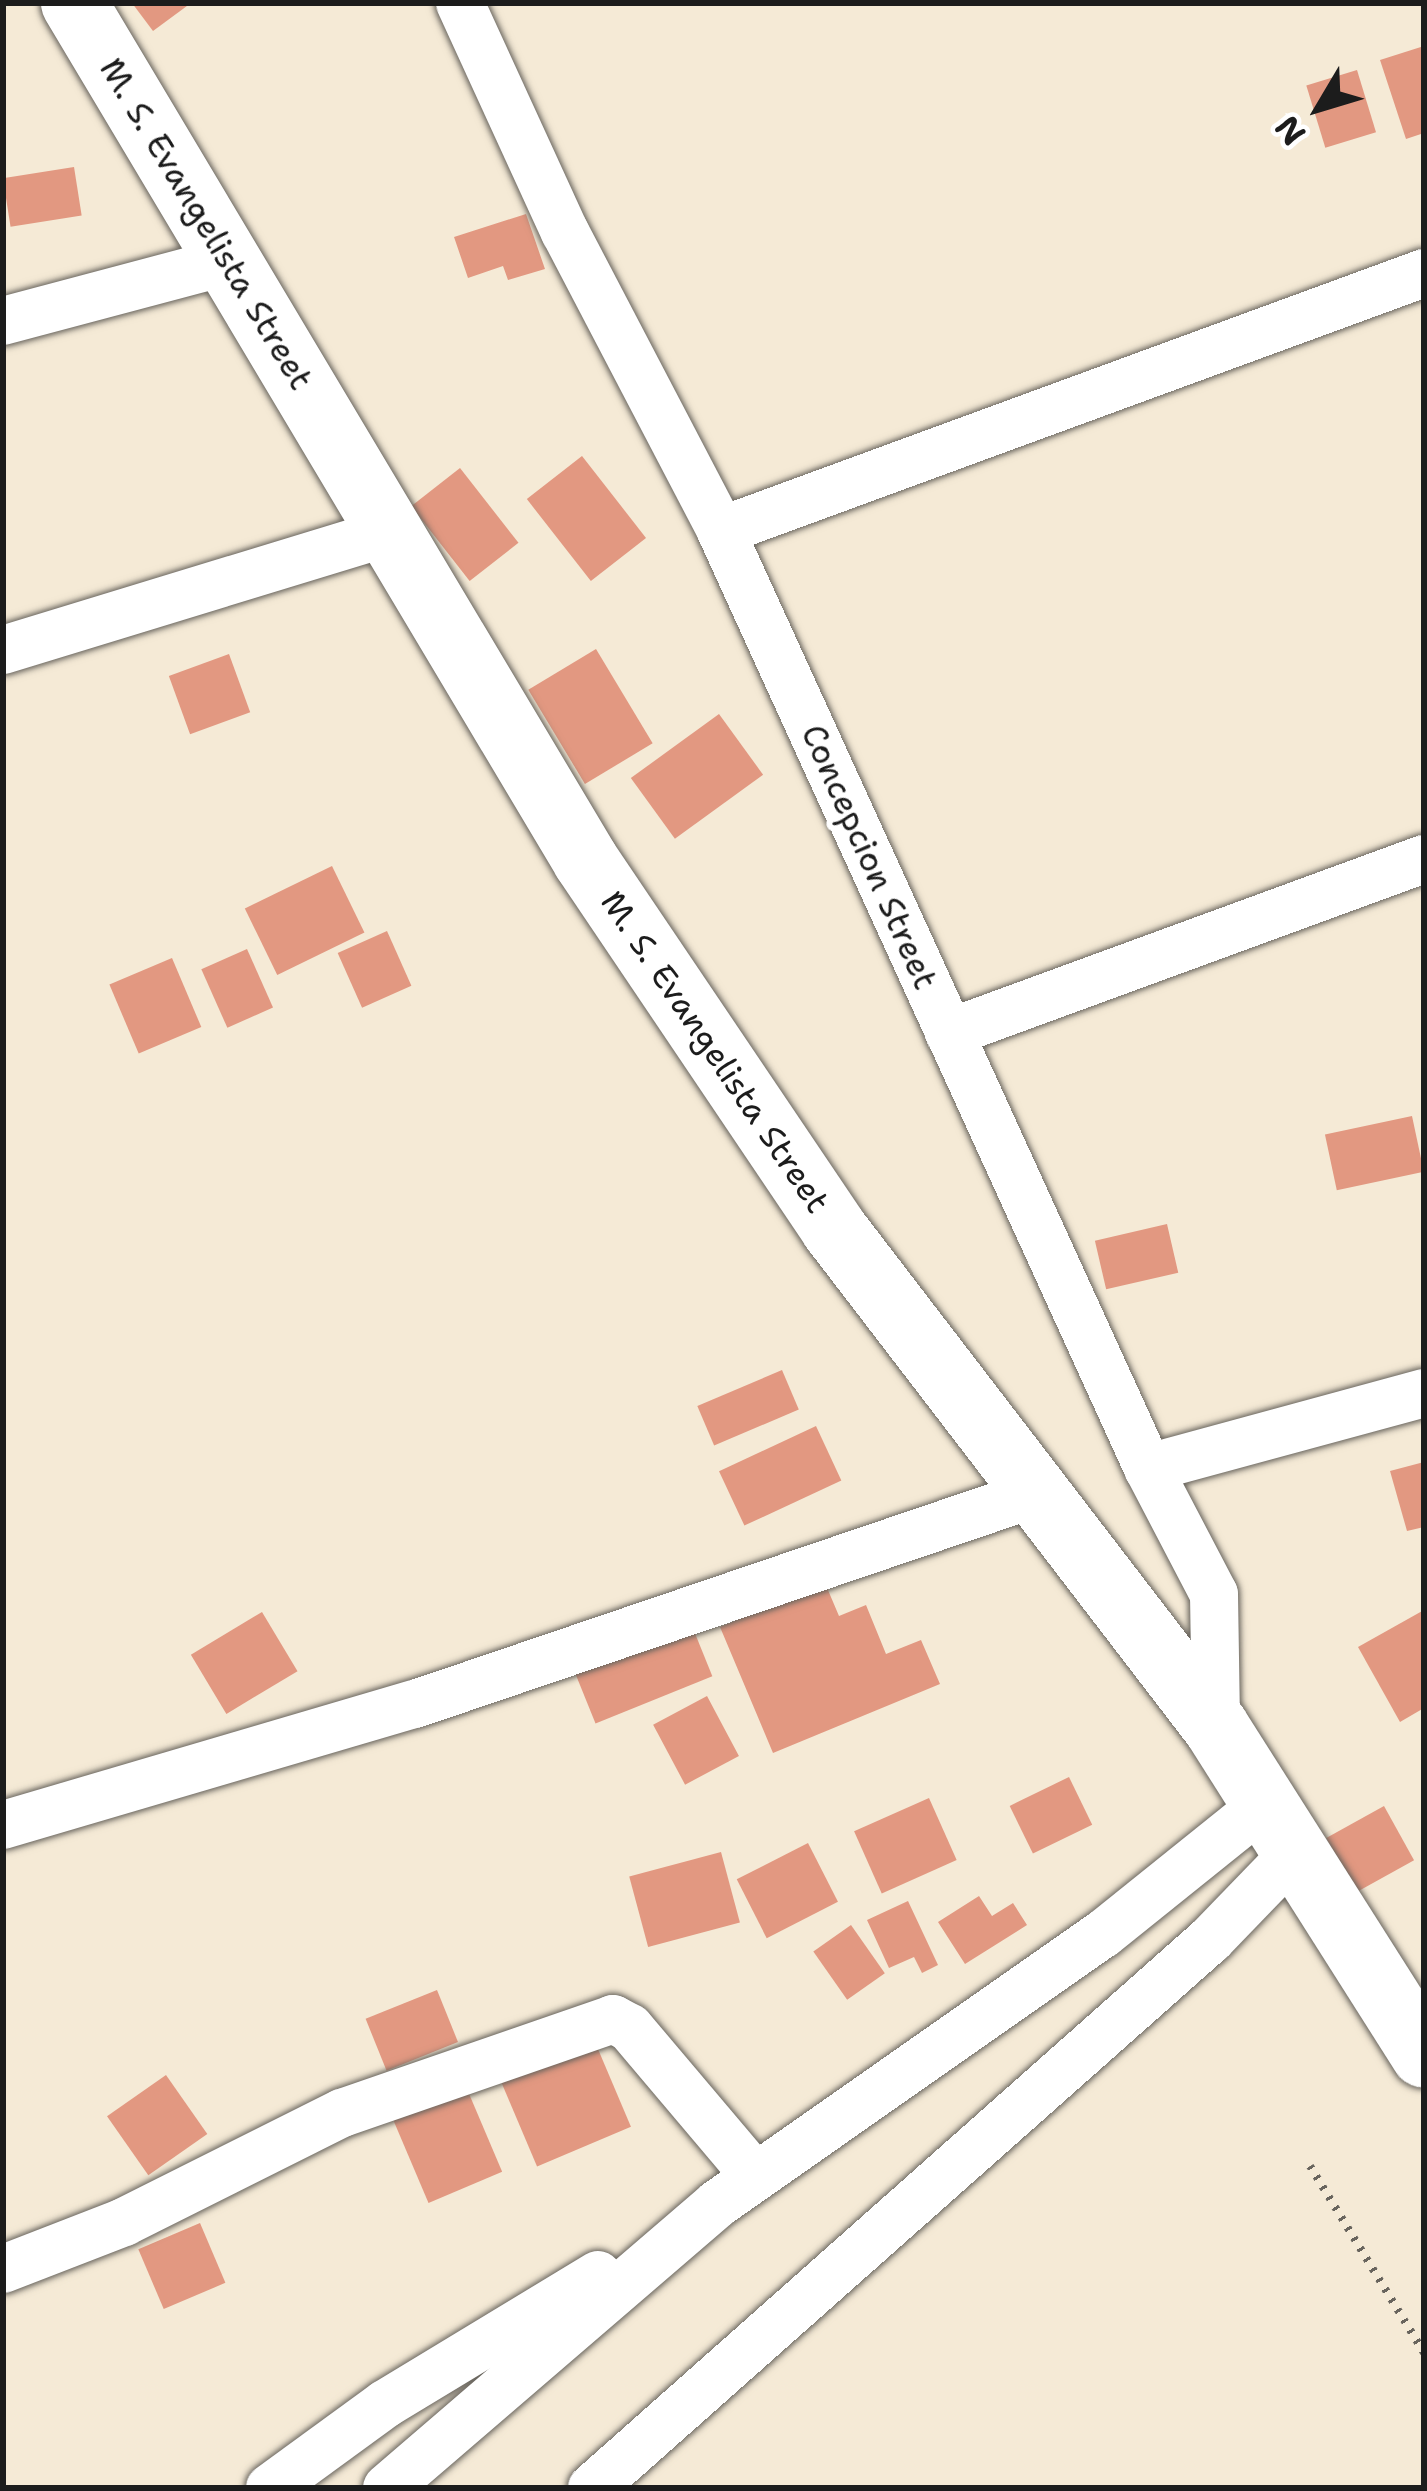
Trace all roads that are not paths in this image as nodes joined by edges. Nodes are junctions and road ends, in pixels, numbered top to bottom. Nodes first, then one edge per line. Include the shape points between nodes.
1 (74, 3) edge
2 (460, 3) edge
3 (228, 261) junction
4 (1424, 273) edge
5 (3, 321) edge
6 (722, 531) junction
7 (390, 532) junction
8 (3, 650) edge
9 (1424, 859) edge
10 (949, 1033) junction
11 (1424, 1393) edge
12 (1148, 1468) junction
13 (1039, 1492) junction
14 (1216, 1726) junction
15 (3, 1825) edge
16 (1283, 1825) junction
17 (1424, 2055) edge
18 (736, 2190) junction
19 (3, 2269) edge
20 (270, 2488) edge
21 (387, 2488) edge
22 (592, 2488) edge

1 - 3 street, M. S. Evangelista Street
2 - 6 street, Concepcion Street via 565,232
3 - 5 street
3 - 7 street, M. S. Evangelista Street
4 - 6 street
6 - 10 street, Concepcion Street
7 - 8 street
7 - 13 street, M. S. Evangelista Street via 586,861 834,1229
9 - 10 street
10 - 12 street, Concepcion Street
11 - 12 street
12 - 14 street, Concepcion Street via 1214,1594
13 - 14 street, M. S. Evangelista Street
13 - 15 street via 415,1704
14 - 16 street, M. S. Evangelista Street
16 - 17 street, M. S. Evangelista Street
16 - 18 street via 1103,1934
16 - 22 street via 1210,1939
18 - 19 street via 630,2028 613,2019 342,2113 124,2222
18 - 20 street via 385,2404
18 - 21 street

